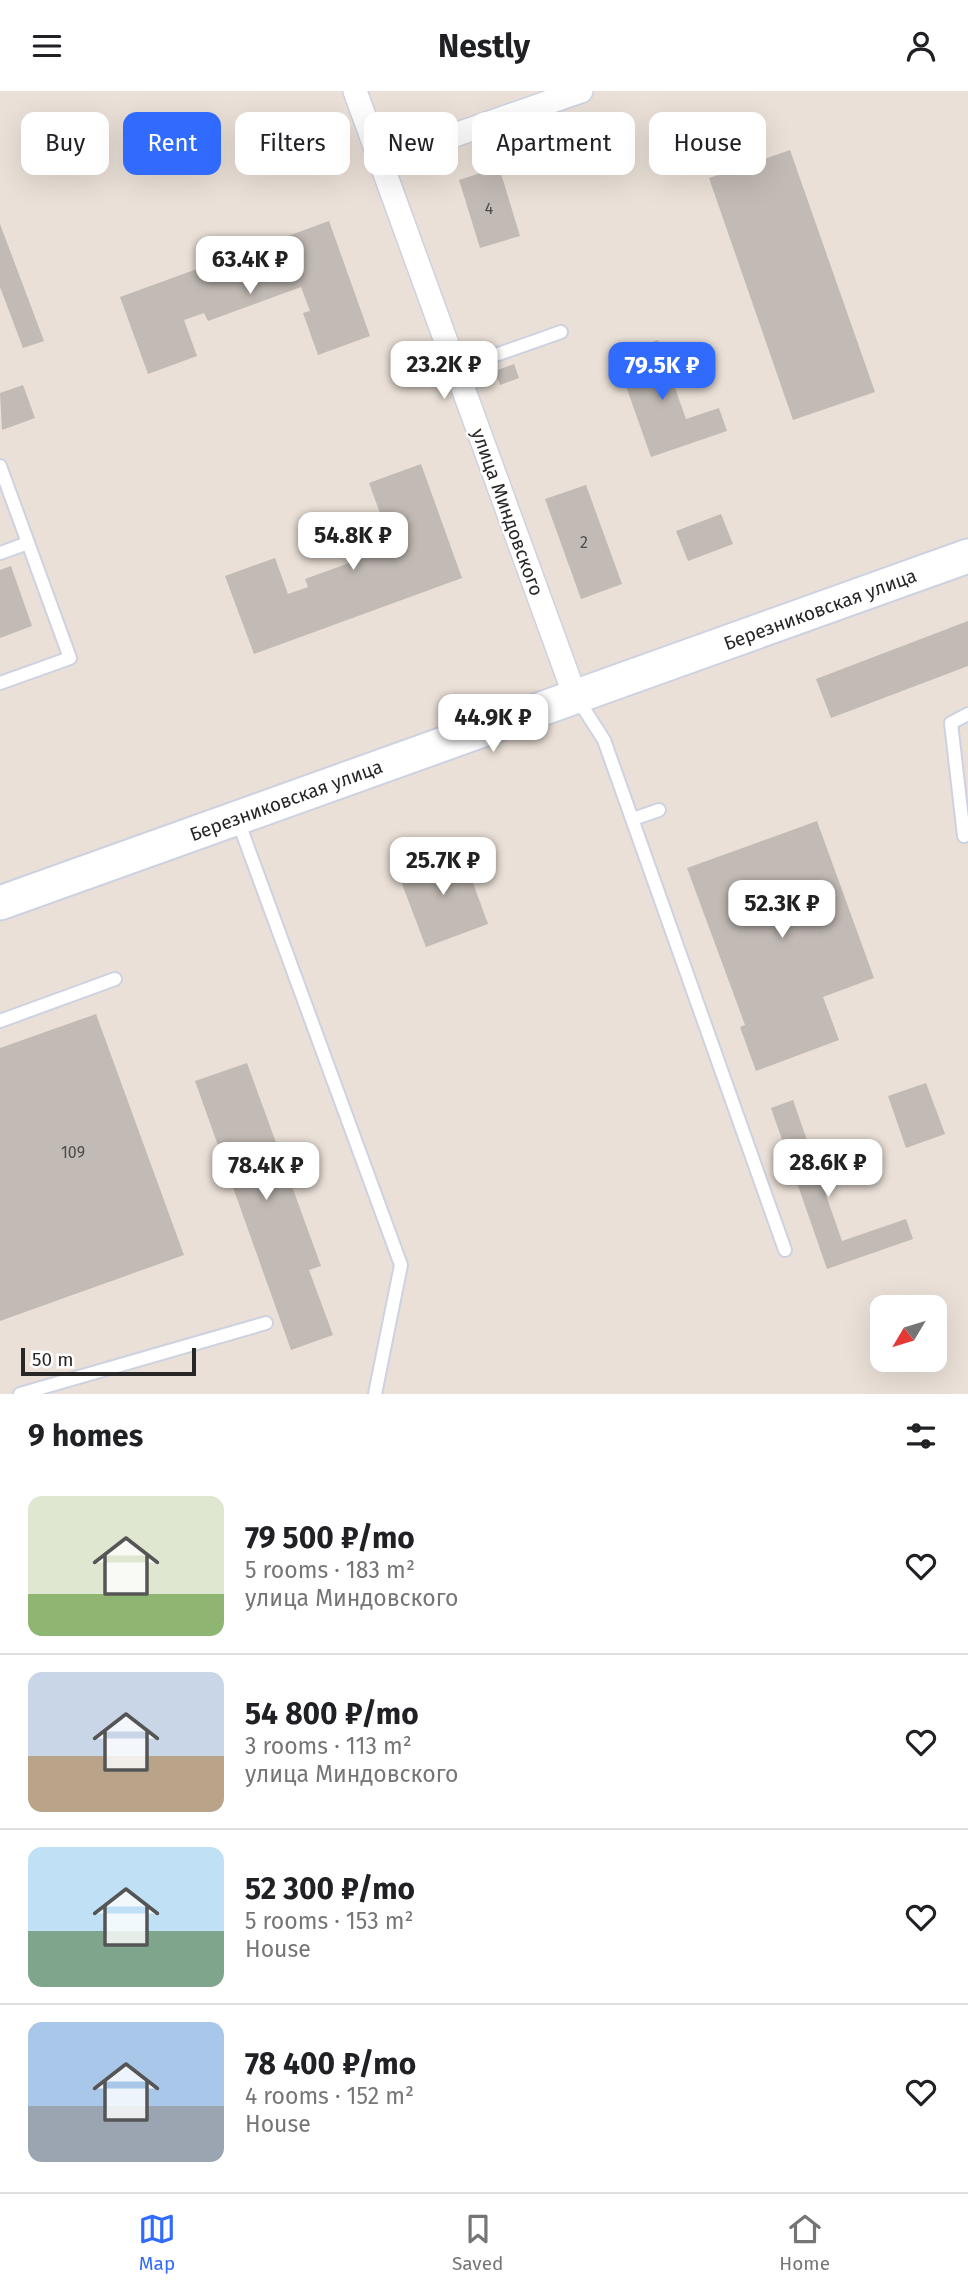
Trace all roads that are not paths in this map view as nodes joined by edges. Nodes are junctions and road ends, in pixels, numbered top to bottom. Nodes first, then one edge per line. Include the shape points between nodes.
1 (355, 91) edge
2 (581, 91) edge
3 (364, 116) edge
4 (458, 134) edge
5 (385, 175) edge
6 (561, 332) dead end
7 (456, 369) junction
8 (0, 466) edge
9 (28, 543) junction
10 (0, 554) edge
11 (968, 556) edge
12 (0, 683) edge
13 (575, 696) junction
14 (968, 714) edge
15 (659, 810) dead end
16 (237, 817) junction
17 (633, 819) junction
18 (964, 836) dead end
19 (0, 903) edge
20 (115, 979) dead end
21 (0, 1021) edge
22 (785, 1250) dead end
23 (266, 1323) dead end
24 (20, 1394) edge
25 (375, 1394) edge

1 - 3 street, улица Миндовского
2 - 4 street
5 - 7 street, улица Миндовского
6 - 7 lane
7 - 13 street, улица Миндовского
8 - 9 lane
9 - 10 lane
9 - 12 lane via 70,657
11 - 13 street, Березниковская улица
13 - 16 street, Березниковская улица
13 - 17 lane via 604,740
14 - 18 lane via 951,723
15 - 17 lane
16 - 19 street, Березниковская улица
16 - 25 lane via 401,1265
17 - 22 lane
20 - 21 lane
23 - 24 lane

